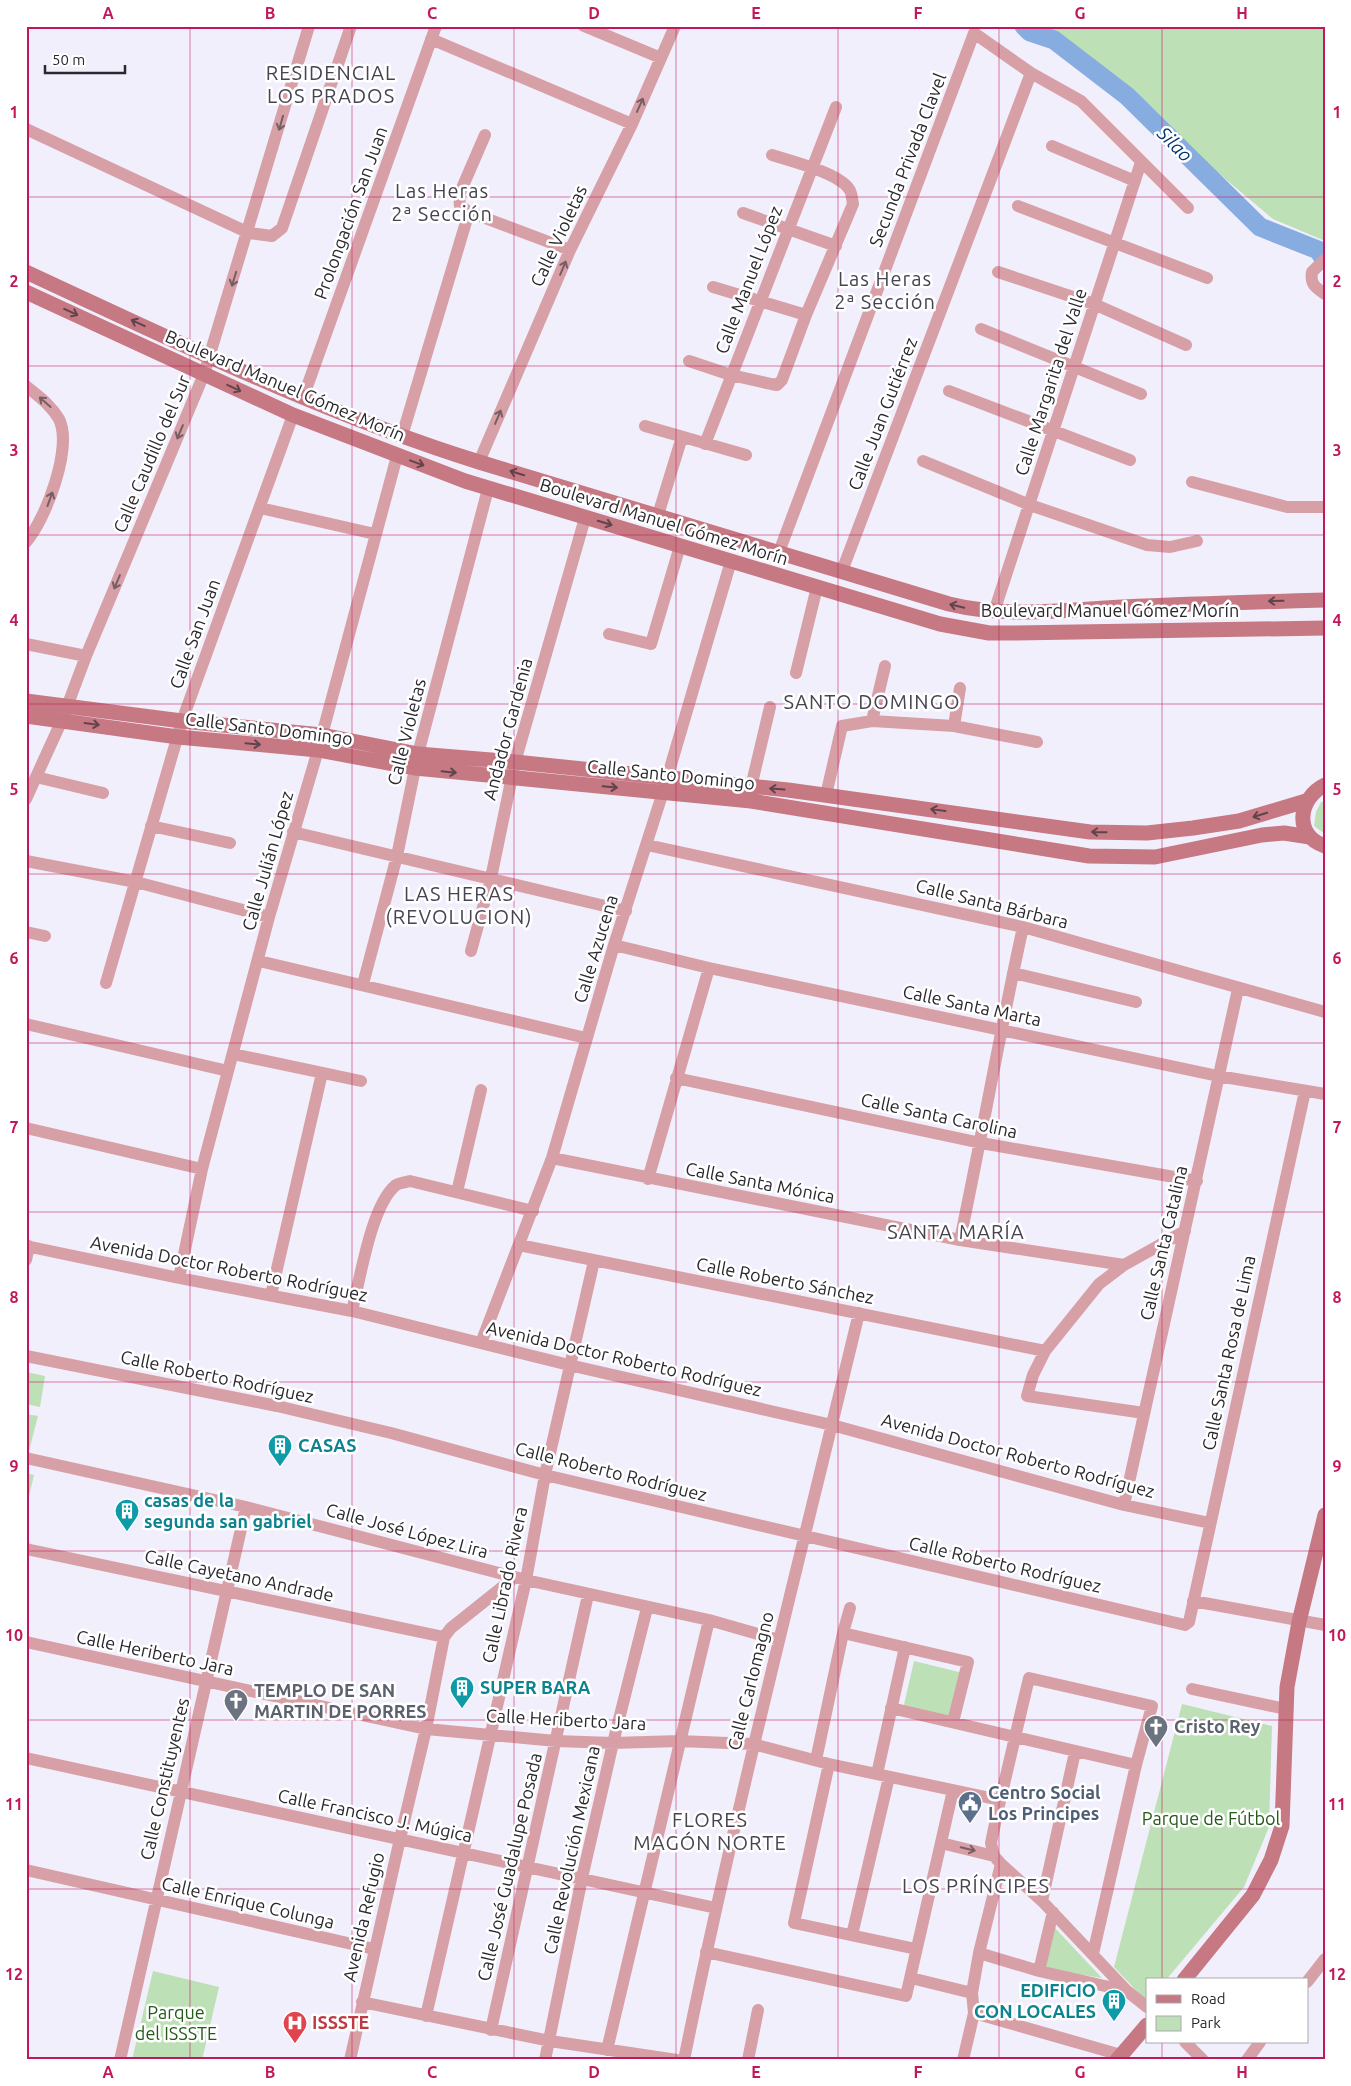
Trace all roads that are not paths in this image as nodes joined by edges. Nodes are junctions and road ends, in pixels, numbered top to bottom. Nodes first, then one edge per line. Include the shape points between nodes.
1 (310, 26) edge
2 (350, 26) edge
3 (436, 26) edge
4 (584, 26) edge
5 (675, 26) edge
6 (431, 39) junction
7 (661, 58) junction
8 (1031, 73) junction
9 (836, 107) dead end
10 (632, 124) junction
11 (26, 129) edge
12 (485, 135) dead end
13 (1052, 146) dead end
14 (772, 156) dead end
15 (1141, 162) junction
16 (812, 168) junction
17 (1134, 182) junction
18 (1018, 206) dead end
19 (1188, 208) dead end
20 (469, 212) junction
21 (743, 213) dead end
22 (788, 229) junction
23 (248, 233) junction
24 (1115, 242) junction
25 (836, 246) junction
26 (570, 250) junction
27 (1325, 259) edge
28 (26, 272) edge
29 (998, 272) dead end
30 (1207, 278) dead end
31 (713, 287) dead end
32 (26, 292) edge
33 (1325, 294) edge
34 (760, 302) junction
35 (1094, 304) junction
36 (806, 315) junction
37 (981, 329) dead end
38 (1186, 345) dead end
39 (210, 356) junction
40 (688, 361) dead end
41 (1075, 367) junction
42 (204, 374) junction
43 (732, 375) junction
44 (26, 386) edge
45 (949, 391) dead end
46 (1141, 394) dead end
47 (303, 398) junction
48 (294, 415) junction
49 (645, 426) dead end
50 (1054, 430) junction
51 (402, 436) junction
52 (682, 437) junction
53 (705, 444) junction
54 (746, 455) dead end
55 (397, 456) junction
56 (1130, 460) dead end
57 (923, 461) dead end
58 (479, 462) junction
59 (1192, 482) dead end
60 (488, 489) junction
61 (1030, 505) junction
62 (1325, 506) edge
63 (260, 508) junction
64 (658, 515) junction
65 (585, 518) junction
66 (375, 534) junction
67 (1197, 541) dead end
68 (26, 542) edge
69 (680, 546) junction
70 (779, 552) junction
71 (732, 561) junction
72 (808, 561) junction
73 (842, 571) junction
74 (802, 583) junction
75 (817, 587) junction
76 (1325, 600) edge
77 (994, 612) junction
78 (1325, 628) edge
79 (609, 634) dead end
80 (26, 644) edge
81 (86, 656) junction
82 (885, 666) dead end
83 (796, 673) dead end
84 (960, 688) dead end
85 (26, 701) edge
86 (68, 706) junction
87 (770, 707) dead end
88 (26, 716) edge
89 (62, 720) junction
90 (182, 721) junction
91 (872, 721) junction
92 (954, 726) junction
93 (322, 735) junction
94 (178, 737) junction
95 (1037, 742) dead end
96 (318, 750) junction
97 (416, 761) junction
98 (515, 762) junction
99 (36, 777) junction
100 (668, 777) junction
101 (511, 778) junction
102 (1325, 784) edge
103 (751, 787) junction
104 (663, 792) junction
105 (103, 793) dead end
106 (826, 795) junction
107 (26, 799) edge
108 (1306, 801) junction
109 (151, 826) junction
110 (293, 832) junction
111 (1310, 837) junction
112 (230, 843) dead end
113 (647, 845) junction
114 (1325, 846) edge
115 (397, 856) junction
116 (26, 861) edge
117 (491, 878) junction
118 (136, 882) junction
119 (626, 911) junction
120 (269, 918) junction
121 (1023, 927) junction
122 (26, 932) edge
123 (45, 936) dead end
124 (614, 945) junction
125 (472, 951) dead end
126 (259, 960) junction
127 (709, 968) junction
128 (1013, 973) junction
129 (106, 983) dead end
130 (363, 984) junction
131 (1238, 989) junction
132 (1136, 1002) dead end
133 (1325, 1012) edge
134 (26, 1024) edge
135 (1000, 1029) junction
136 (586, 1038) junction
137 (233, 1054) junction
138 (228, 1071) junction
139 (322, 1073) junction
140 (1218, 1076) junction
141 (676, 1078) junction
142 (361, 1081) dead end
143 (481, 1090) dead end
144 (1305, 1091) junction
145 (1325, 1094) edge
146 (26, 1128) edge
147 (981, 1143) junction
148 (552, 1158) junction
149 (202, 1169) junction
150 (648, 1179) junction
151 (1196, 1181) junction
152 (457, 1192) junction
153 (533, 1211) junction
154 (1185, 1231) junction
155 (960, 1240) junction
156 (519, 1245) junction
157 (28, 1246) edge
158 (26, 1260) edge
159 (594, 1261) junction
160 (1124, 1265) junction
161 (179, 1278) junction
162 (271, 1295) junction
163 (352, 1311) junction
164 (860, 1313) junction
165 (482, 1343) junction
166 (1044, 1351) junction
167 (26, 1356) edge
168 (569, 1365) junction
169 (1144, 1413) junction
170 (832, 1425) junction
171 (26, 1458) edge
172 (545, 1475) junction
173 (1124, 1505) junction
174 (246, 1507) junction
175 (1325, 1515) edge
176 (1210, 1523) junction
177 (803, 1536) junction
178 (26, 1549) edge
179 (520, 1579) junction
180 (226, 1591) junction
181 (588, 1595) junction
182 (1192, 1601) junction
183 (647, 1608) junction
184 (850, 1608) dead end
185 (708, 1620) junction
186 (1299, 1622) junction
187 (1187, 1623) joint
188 (1325, 1625) edge
189 (843, 1633) junction
190 (444, 1638) junction
191 (779, 1640) junction
192 (26, 1642) edge
193 (905, 1647) junction
194 (206, 1683) junction
195 (1192, 1690) dead end
196 (891, 1708) junction
197 (1286, 1709) junction
198 (953, 1722) junction
199 (426, 1729) junction
200 (490, 1735) junction
201 (1014, 1737) junction
202 (556, 1741) junction
203 (679, 1741) junction
204 (612, 1744) junction
205 (753, 1744) junction
206 (1075, 1752) junction
207 (26, 1758) edge
208 (822, 1762) junction
209 (1136, 1765) junction
210 (877, 1774) junction
211 (889, 1777) junction
212 (953, 1790) junction
213 (180, 1791) junction
214 (1000, 1800) junction
215 (400, 1839) junction
216 (941, 1843) junction
217 (463, 1853) junction
218 (998, 1860) junction
219 (528, 1867) junction
220 (26, 1870) edge
221 (582, 1878) junction
222 (643, 1892) junction
223 (155, 1900) junction
224 (1042, 1901) junction
225 (716, 1908) junction
226 (1053, 1912) junction
227 (852, 1935) junction
228 (374, 1949) junction
229 (916, 1949) junction
230 (706, 1952) junction
231 (979, 1953) junction
232 (1093, 1954) junction
233 (1325, 1959) edge
234 (1039, 1971) junction
235 (910, 1978) junction
236 (1186, 1978) edge
237 (1308, 1981) edge
238 (1127, 1991) junction
239 (972, 1993) junction
240 (362, 2002) junction
241 (1146, 2006) edge
242 (758, 2010) dead end
243 (974, 2013) junction
244 (426, 2016) junction
245 (1146, 2026) edge
246 (491, 2030) junction
247 (550, 2041) junction
248 (1187, 2044) edge
249 (1259, 2044) edge
250 (607, 2050) junction
251 (649, 2058) edge
252 (1119, 2058) edge
253 (120, 2060) edge
254 (350, 2060) edge
255 (546, 2060) edge
256 (677, 2060) edge
257 (684, 2060) edge
258 (748, 2060) edge
259 (962, 2060) edge
260 (1203, 2060) edge
261 (1247, 2060) edge

1 -> 23 street, Calle Caudillo del Sur
2 - 23 street via 282,228 272,236
3 - 6 street, Prolongación San Juan
4 - 7 street
5 - 7 street, Calle Violetas
6 - 10 street
6 - 47 street, Prolongación San Juan
10 -> 7 street, Calle Violetas
8 - 15 street via 1081,101
8 - 70 street, Secunda Privada Clavel via 974,33
8 - 73 street, Calle Juan Gutiérrez
9 - 16 street, Calle Manuel López
10 - 26 street, Calle Violetas
11 - 23 street
12 - 20 street via 460,195 460,206
13 - 17 street
14 - 16 street
15 - 17 street, Calle Margarita del Valle
15 - 19 street
16 - 22 street, Calle Manuel López
16 - 25 street via 840,180 850,189 853,204
17 - 24 street, Calle Margarita del Valle
18 - 24 street
20 - 26 street
20 - 51 street
21 - 22 street
22 - 25 street
22 - 34 street, Calle Manuel López
23 -> 39 street, Calle Caudillo del Sur
24 - 30 street
24 - 35 street, Calle Margarita del Valle
25 - 36 street
58 -> 26 street, Calle Violetas
27 - 33 street via 1312,272 1311,281
39 -> 28 street, Boulevard Manuel Gómez Morín
29 - 35 street
31 - 34 street
32 -> 42 street, Boulevard Manuel Gómez Morín
34 - 36 street
34 - 43 street, Calle Manuel López
35 - 38 street
35 - 41 street, Calle Margarita del Valle
36 - 43 street via 782,380 777,385
37 - 41 street
39 - 42 street, Calle Caudillo del Sur
39 - 47 street, Boulevard Manuel Gómez Morín
40 - 43 street
41 - 46 street
41 - 50 street, Calle Margarita del Valle
42 -> 48 street, Boulevard Manuel Gómez Morín
42 -> 81 street, Calle Caudillo del Sur
43 - 53 street, Calle Manuel López
68 -> 44 street via 46,510 57,480 63,434 51,407
45 - 50 street
47 - 51 street, Boulevard Manuel Gómez Morín
48 - 55 street, Boulevard Manuel Gómez Morín
48 - 63 street, Calle San Juan
49 - 52 street
50 - 56 street
50 - 61 street, Calle Margarita del Valle
51 - 58 street, Boulevard Manuel Gómez Morín
52 - 53 street
52 - 64 street
53 - 54 street
55 -> 60 street, Boulevard Manuel Gómez Morín
55 - 66 street, Calle Julián López
57 - 61 street
64 -> 58 street, Boulevard Manuel Gómez Morín
59 - 62 street via 1287,506
60 - 65 street, Boulevard Manuel Gómez Morín
60 - 97 street, Calle Violetas
61 - 67 street via 1147,545 1170,547
61 - 77 street, Calle Margarita del Valle
63 - 66 street
63 - 90 street, Calle San Juan
64 - 70 street, Boulevard Manuel Gómez Morín
65 -> 69 street, Boulevard Manuel Gómez Morín
65 - 98 street, Andador Gardenia
66 - 93 street, Calle Julián López
69 - 71 street, Boulevard Manuel Gómez Morín
69 - 79 street via 652,644
70 - 72 street, Boulevard Manuel Gómez Morín
71 - 74 street, Boulevard Manuel Gómez Morín
71 - 100 street, Calle Azucena
72 - 73 street, Boulevard Manuel Gómez Morín
72 - 74 street
77 -> 73 street, Boulevard Manuel Gómez Morín via 949,604
74 - 75 street, Boulevard Manuel Gómez Morín
75 - 78 street, Boulevard Manuel Gómez Morín via 940,624 989,633
75 - 83 street
76 -> 77 street, Boulevard Manuel Gómez Morín
80 - 81 street
81 - 86 street, Calle Caudillo del Sur
82 - 91 street
84 - 92 street
85 - 86 street, Calle Santo Domingo
86 - 89 street, Calle Caudillo del Sur
86 - 90 street, Calle Santo Domingo
87 - 103 street
88 - 89 street, Calle Santo Domingo
89 -> 94 street, Calle Santo Domingo
89 - 99 street, Calle Caudillo del Sur
90 - 93 street, Calle Santo Domingo
90 - 94 street, Calle San Juan
91 - 92 street
91 - 106 street via 842,726
92 - 95 street
93 - 96 street, Calle Julián López
93 - 97 street, Calle Santo Domingo
94 -> 96 street, Calle Santo Domingo
94 - 109 street, Calle San Juan
96 - 97 street, Calle Santo Domingo
96 - 110 street, Calle Julián López
97 - 98 street, Calle Santo Domingo
97 -> 101 street, Calle Santo Domingo
97 - 115 street, Calle Violetas
98 - 100 street, Calle Santo Domingo
98 - 101 street, Andador Gardenia
99 - 105 street
99 - 107 street, Calle Caudillo del Sur
100 - 103 street, Calle Santo Domingo
100 - 104 street, Calle Azucena
101 -> 104 street, Calle Santo Domingo
101 - 117 street, Andador Gardenia
102 - 108 street
106 -> 103 street, Calle Santo Domingo
104 - 111 street, Calle Santo Domingo via 750,801 1089,856 1155,856 1284,833
104 - 113 street, Calle Azucena
108 -> 106 street, Calle Santo Domingo via 1239,821 1147,833 1090,832
108 - 111 street via 1302,813
109 - 112 street
109 - 118 street, Calle San Juan
110 - 115 street
110 - 120 street, Calle Julián López
111 - 114 street
113 - 119 street, Calle Azucena
113 - 121 street, Calle Santa Bárbara
115 - 117 street
115 - 130 street, Calle Violetas
116 - 118 street
117 - 119 street
117 - 125 street, Andador Gardenia
118 - 120 street
118 - 129 street, Calle San Juan
119 - 124 street, Calle Azucena
120 - 126 street, Calle Julián López
121 - 128 street
121 - 131 street, Calle Santa Bárbara
122 - 123 street
124 - 127 street, Calle Santa Marta
124 - 136 street, Calle Azucena
126 - 130 street
126 - 137 street, Calle Julián López
127 - 135 street, Calle Santa Marta
127 - 141 street
128 - 132 street
128 - 135 street
130 - 136 street
131 - 133 street, Calle Santa Bárbara
131 - 140 street, Calle Santa Catalina
134 - 138 street
135 - 140 street, Calle Santa Marta
135 - 147 street
136 - 148 street, Calle Azucena
137 - 138 street, Calle Julián López
137 - 139 street
138 - 149 street, Calle Julián López
139 - 142 street
139 - 162 street
140 - 144 street, Calle Santa Marta
140 - 151 street, Calle Santa Catalina
141 - 147 street, Calle Santa Carolina
141 - 150 street
143 - 152 street
144 - 145 street, Calle Santa Marta
144 - 176 street, Calle Santa Rosa de Lima
146 - 149 street
147 - 151 street, Calle Santa Carolina
147 - 155 street
148 - 150 street, Calle Santa Mónica
148 - 153 street, Calle Azucena
149 - 161 street, Calle Julián López
150 - 155 street, Calle Santa Mónica
151 - 154 street, Calle Santa Catalina
152 - 153 street
152 - 163 street via 410,1181 396,1185 384,1200 374,1222
153 - 156 street, Calle Azucena
154 - 160 street
154 - 169 street, Calle Santa Catalina
155 - 160 street, Calle Santa Mónica
156 - 159 street, Calle Roberto Sánchez
156 - 165 street, Calle Azucena
157 - 158 street
157 - 161 street, Avenida Doctor Roberto Rodríguez
159 - 164 street, Calle Roberto Sánchez
159 - 168 street, Calle Librado Rivera
160 - 166 street via 1099,1284
161 - 162 street, Avenida Doctor Roberto Rodríguez
162 - 163 street, Avenida Doctor Roberto Rodríguez
163 - 165 street, Avenida Doctor Roberto Rodríguez
164 - 166 street, Calle Roberto Sánchez
164 - 170 street, Calle Carlomagno
165 - 168 street, Avenida Doctor Roberto Rodríguez
166 - 169 street via 1027,1396
167 - 172 street, Calle Roberto Rodríguez via 277,1406
168 - 170 street, Avenida Doctor Roberto Rodríguez
168 - 172 street, Calle Librado Rivera
169 - 173 street, Calle Santa Catalina
170 - 173 street, Avenida Doctor Roberto Rodríguez
170 - 177 street, Calle Carlomagno
171 - 174 street, Calle José López Lira
172 - 177 street, Calle Roberto Rodríguez
172 - 179 street, Calle Librado Rivera
173 - 176 street, Avenida Doctor Roberto Rodríguez
174 - 179 street, Calle José López Lira
174 - 180 street, Calle Constituyentes
175 - 186 street
176 - 182 street, Calle Santa Rosa de Lima
177 - 187 street, Calle Roberto Rodríguez
177 - 191 street, Calle Carlomagno
178 - 180 street, Calle Cayetano Andrade
179 - 181 street, Calle José López Lira
179 - 190 street via 451,1628
179 - 200 street, Calle Librado Rivera
180 - 190 street, Calle Cayetano Andrade
180 - 194 street, Calle Constituyentes
181 - 183 street, Calle José López Lira
181 - 202 street, Calle José Guadalupe Posada
182 - 186 street
182 - 187 street, Calle Santa Rosa de Lima
183 - 185 street, Calle José López Lira
183 - 204 street, Calle Revolución Mexicana
184 - 189 street
185 - 191 street, Calle José López Lira
185 - 203 street
186 - 188 street
186 - 197 street
189 - 193 street
189 - 208 street
190 - 199 street, Avenida Refugio
191 - 205 street, Calle Carlomagno
192 - 194 street, Calle Heriberto Jara
193 - 196 street
193 - 198 street via 968,1662
194 - 199 street, Calle Heriberto Jara
194 - 213 street, Calle Constituyentes
195 - 197 street
196 - 198 street
196 - 210 street
197 - 236 street via 1282,1826 1277,1844 1252,1895
198 - 201 street
199 - 200 street, Calle Heriberto Jara
199 - 215 street, Avenida Refugio
200 - 202 street, Calle Heriberto Jara
200 - 217 street, Calle Librado Rivera
201 - 206 street
201 - 209 street via 1029,1678 1152,1706
201 - 214 street
202 - 204 street, Calle Heriberto Jara
202 - 219 street, Calle José Guadalupe Posada
203 - 204 street, Calle Heriberto Jara
203 - 205 street, Calle Heriberto Jara
203 - 222 street
204 - 221 street, Calle Revolución Mexicana
205 - 208 street, Calle Heriberto Jara
205 - 225 street, Calle Carlomagno
206 - 209 street
206 - 224 street
207 - 213 street, Calle Francisco J. Múgica
208 - 210 street, Calle Heriberto Jara
208 - 227 street via 794,1923
209 - 232 street
210 - 211 street, Calle Heriberto Jara
211 - 212 street, Calle Heriberto Jara
211 - 227 street
212 - 214 street, Calle Heriberto Jara
212 - 216 street
213 - 215 street, Calle Francisco J. Múgica
213 - 223 street, Calle Constituyentes
214 - 218 street via 991,1842
215 - 217 street, Calle Francisco J. Múgica
215 - 228 street, Avenida Refugio
216 -> 218 street
216 - 229 street
217 - 219 street, Calle Francisco J. Múgica
217 - 244 street, Calle Librado Rivera
218 - 224 street
218 - 231 street
219 - 221 street, Calle Francisco J. Múgica
219 - 246 street, Calle José Guadalupe Posada
220 - 223 street, Calle Enrique Colunga
221 - 222 street, Calle Francisco J. Múgica
221 - 247 street, Calle Revolución Mexicana
222 - 225 street, Calle Francisco J. Múgica
222 - 250 street
223 - 228 street, Calle Enrique Colunga
223 - 253 street, Calle Constituyentes
224 - 226 street
225 - 230 street, Calle Carlomagno
226 - 232 street
226 - 234 street
227 - 229 street
228 - 240 street, Avenida Refugio
229 - 235 street
230 - 235 street via 906,1996
230 - 257 street, Calle Carlomagno
231 - 234 street
231 - 239 street
232 - 238 street
233 - 237 street
234 - 238 street
235 - 239 street
238 - 241 street
239 - 243 street
240 - 244 street
240 - 254 street, Avenida Refugio
242 - 258 street
243 - 252 street
243 - 259 street
244 - 246 street
245 - 252 street
246 - 247 street
247 - 250 street
247 - 255 street, Calle Revolución Mexicana
248 - 260 street
249 - 261 street
250 - 251 street
251 - 256 street

